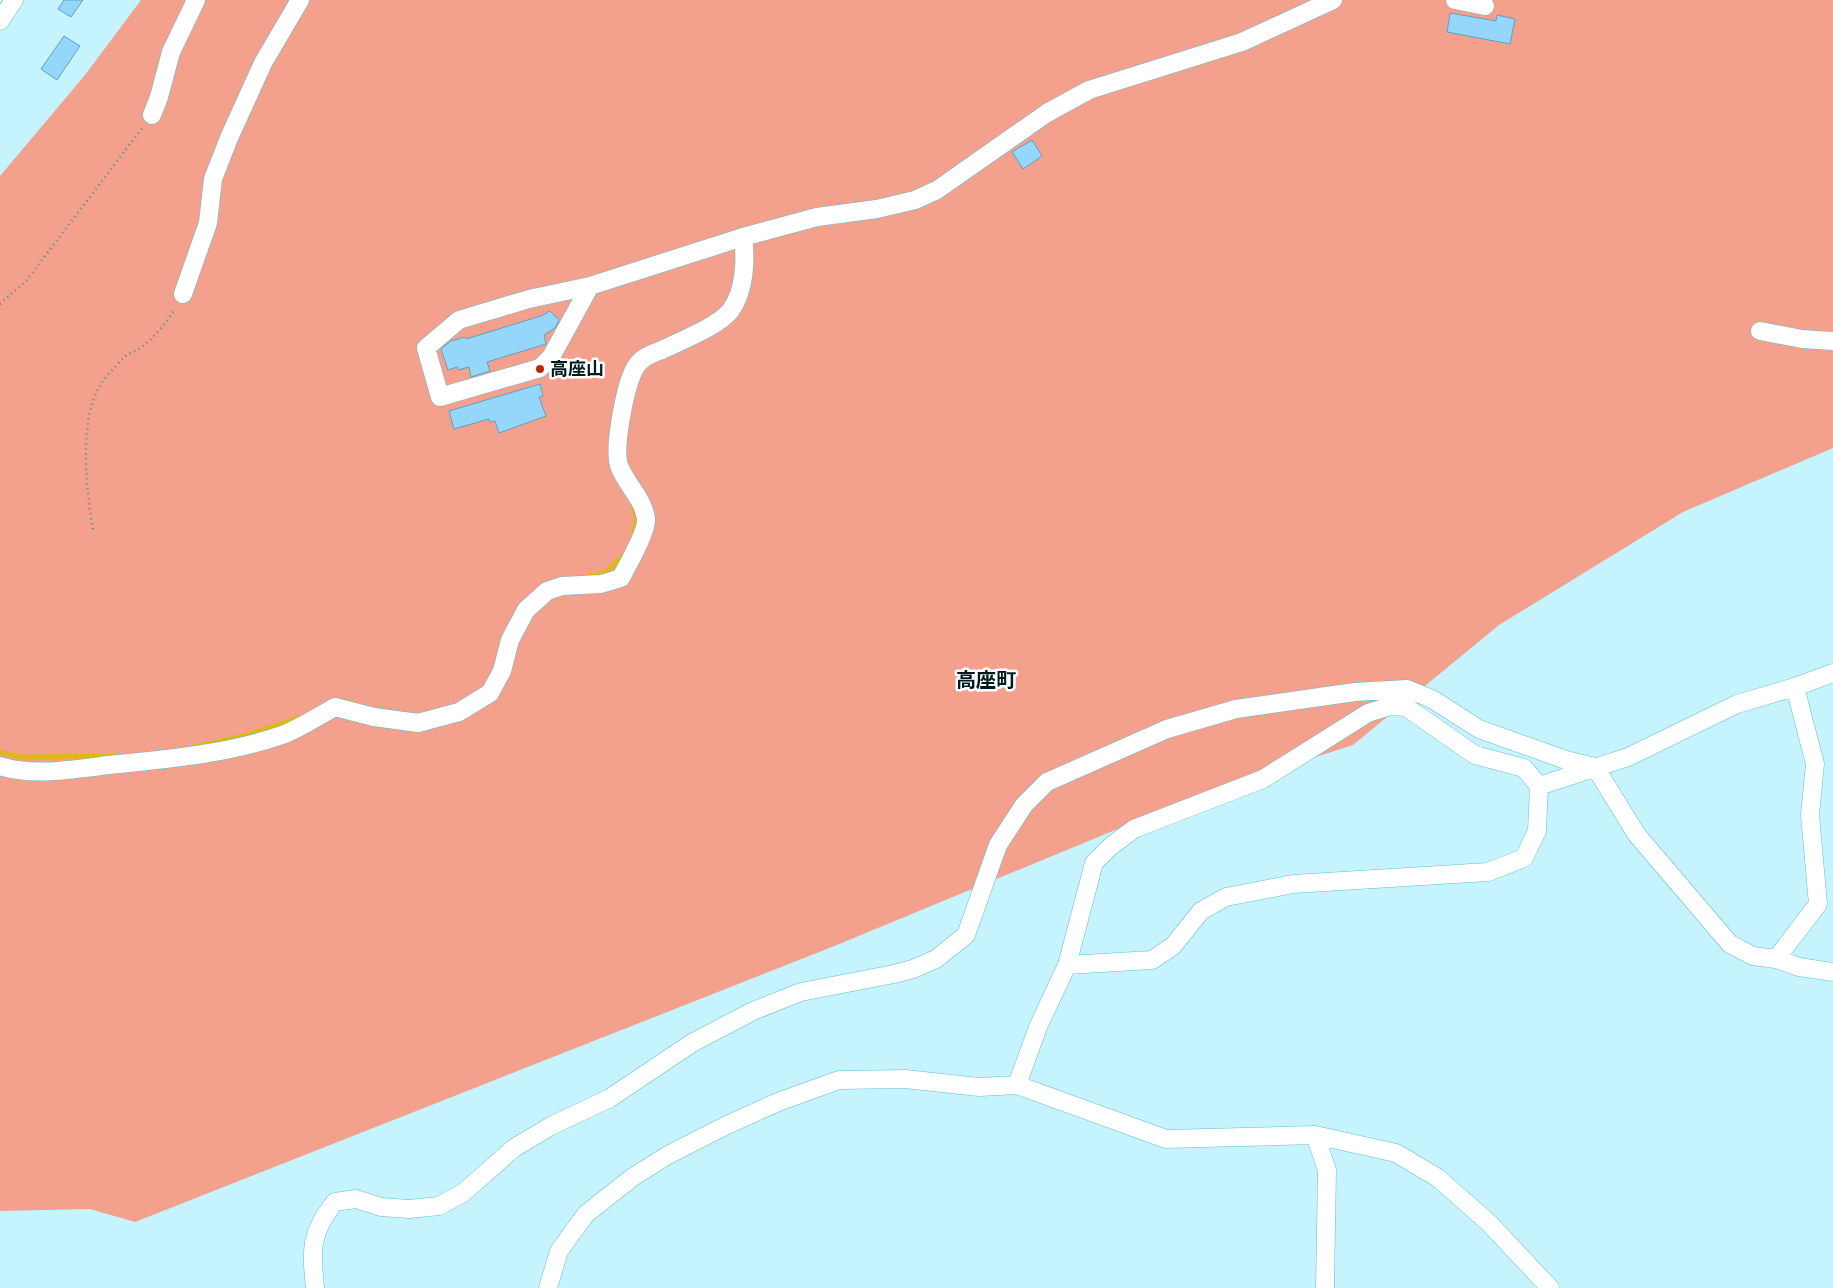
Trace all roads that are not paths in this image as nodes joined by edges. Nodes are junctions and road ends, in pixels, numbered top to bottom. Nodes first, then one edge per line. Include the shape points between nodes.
1 (14, 0) edge
2 (196, 0) edge
3 (300, 0) edge
4 (1333, 0) edge
5 (1454, 0) edge
6 (1485, 6) dead end
7 (0, 21) edge
8 (152, 116) road end
9 (743, 237) junction
10 (590, 286) junction
11 (183, 294) road end
12 (1760, 331) dead end
13 (1833, 341) edge
14 (1833, 673) edge
15 (1795, 688) junction
16 (0, 766) edge
17 (1595, 767) junction
18 (1539, 786) junction
19 (1776, 959) junction
20 (1067, 965) junction
21 (1833, 972) edge
22 (1017, 1085) junction
23 (1315, 1135) junction
24 (314, 1288) edge
25 (548, 1288) edge
26 (1325, 1288) edge
27 (1550, 1288) edge

1 - 7 street
2 - 8 street via 171,52
3 - 11 street via 262,63 229,138 213,179 208,223
4 - 9 street via 1242,42 1089,90 1048,113 937,190 916,200 817,217
5 - 6 street
9 - 10 street
9 - 16 street via 745,255 741,289 730,311 700,332 640,359 632,373 616,444 619,467 640,501 646,520 636,550 621,578 601,584 562,586 547,592 526,610 510,640 502,671 490,693 459,712 418,723 335,707 285,733 230,748 55,771 12,770
10 - 10 street via 529,298 459,320 426,348 440,397 540,368 551,357
12 - 13 street via 1802,340
14 - 15 street
15 - 17 street via 1736,704 1628,757
15 - 19 street via 1815,764 1810,815 1818,904
17 - 18 street
17 - 19 street via 1638,835 1730,944 1753,956
17 - 24 street via 1479,729 1432,699 1408,689 1355,692 1236,709 1167,729 1047,782 1024,806 998,845 966,935 936,959 904,971 801,992 753,1011 692,1043 610,1098 514,1148 463,1193 439,1206 409,1209 381,1207 356,1199 335,1202 321,1219 311,1252
18 - 20 street via 1537,831 1524,858 1488,872 1293,884 1226,897 1200,911 1173,946 1152,960
18 - 20 street via 1524,768 1475,755 1406,706 1390,706 1368,713 1262,779 1134,829 1111,846 1094,863
19 - 21 street
20 - 22 street via 1038,1027
22 - 23 street via 1166,1139
22 - 25 street via 979,1087 904,1079 839,1080 778,1102 727,1125 633,1176 586,1214 559,1251
23 - 26 street via 1327,1170
23 - 27 street via 1396,1153 1438,1178 1489,1223

